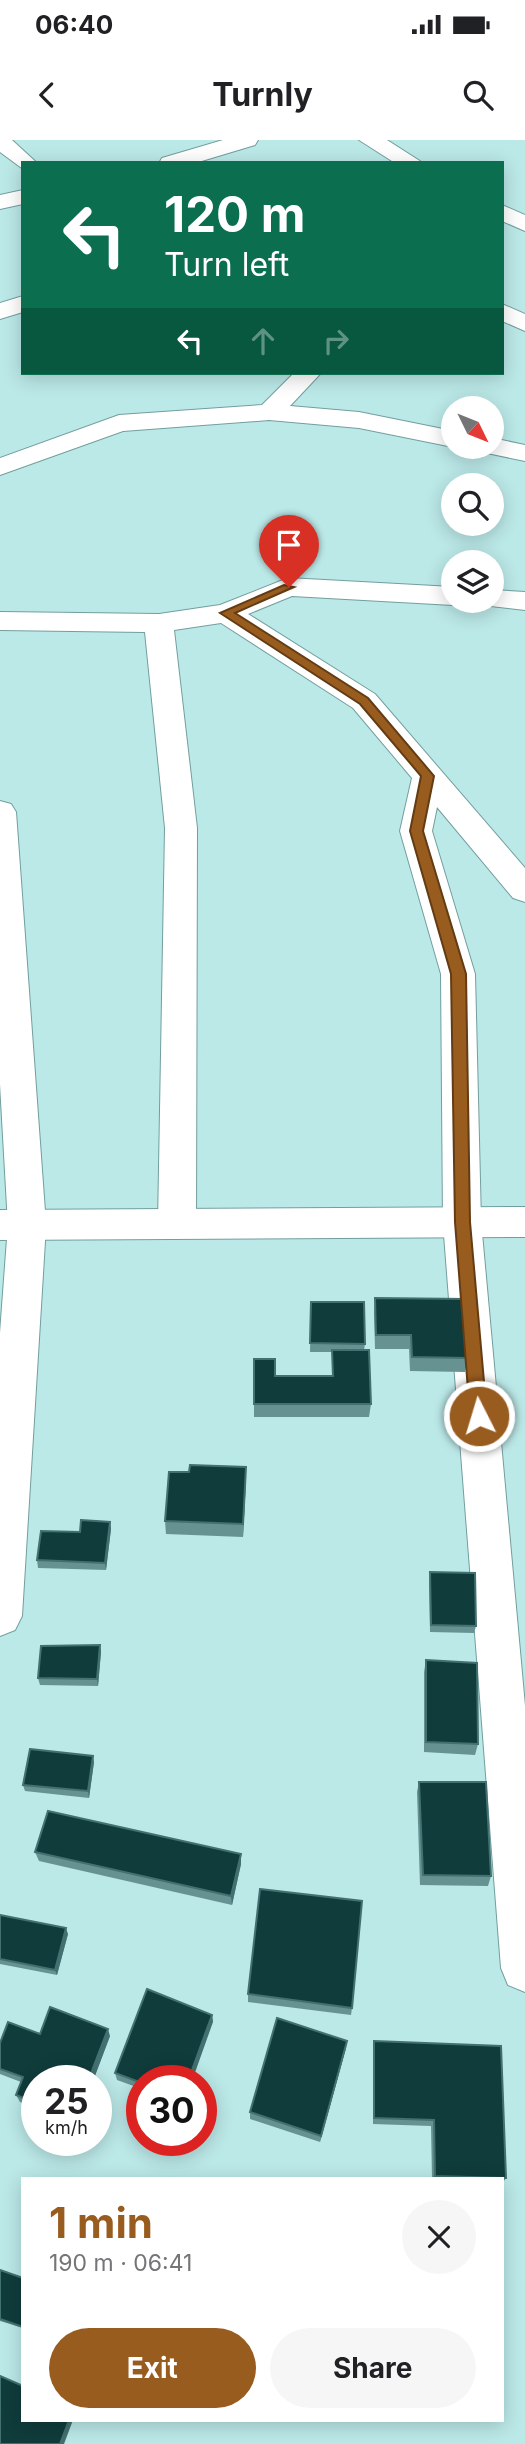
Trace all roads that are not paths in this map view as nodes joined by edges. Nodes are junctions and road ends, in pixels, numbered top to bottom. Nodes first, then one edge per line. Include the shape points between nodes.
1 (247, 140) edge
2 (370, 140) edge
3 (0, 141) edge
4 (213, 144) edge
5 (24, 161) edge
6 (175, 161) edge
7 (241, 161) edge
8 (408, 161) edge
9 (21, 197) edge
10 (0, 202) edge
11 (504, 213) edge
12 (525, 224) edge
13 (21, 304) edge
14 (504, 311) edge
15 (0, 312) edge
16 (525, 324) edge
17 (306, 375) edge
18 (269, 412) junction
19 (441, 437) edge
20 (504, 449) edge
21 (525, 453) edge
22 (0, 467) edge
23 (441, 595) edge
24 (504, 600) edge
25 (525, 601) edge
26 (226, 613) junction
27 (0, 621) edge
28 (159, 623) junction
29 (428, 776) junction
30 (0, 812) edge
31 (525, 890) edge
32 (462, 1222) junction
33 (525, 1222) edge
34 (177, 1224) junction
35 (13, 1225) edge
36 (0, 1616) edge
37 (525, 1968) edge

1 - 4 street
2 - 8 street
3 - 5 street
4 - 6 street
4 - 7 street
9 - 10 street
11 - 12 street
13 - 15 street
14 - 16 street
17 - 18 street
18 - 19 street via 359,420
18 - 22 street via 119,423
20 - 21 street
23 - 26 street via 289,587
24 - 25 street
26 - 28 street
26 - 29 street via 364,701
27 - 28 street
28 - 34 street via 181,828
29 - 31 street
29 - 32 street via 416,831 458,974
30 - 35 street
32 - 33 street
32 - 34 street
32 - 37 street
34 - 35 street
35 - 36 street

